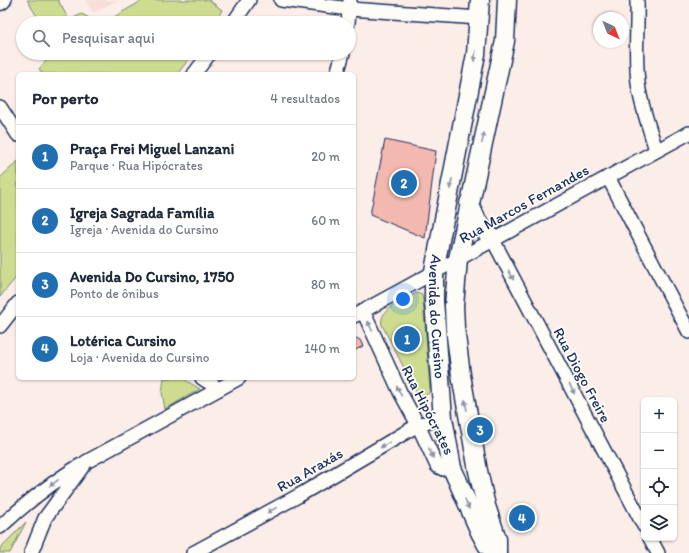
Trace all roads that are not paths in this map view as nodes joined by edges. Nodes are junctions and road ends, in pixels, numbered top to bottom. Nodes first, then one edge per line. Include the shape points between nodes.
1 (3, 0) edge
2 (249, 0) edge
3 (281, 0) edge
4 (480, 0) edge
5 (507, 0) edge
6 (637, 0) edge
7 (0, 2) edge
8 (350, 4) edge
9 (238, 16) edge
10 (349, 16) edge
11 (479, 18) junction
12 (205, 60) edge
13 (341, 60) edge
14 (196, 72) edge
15 (338, 72) edge
16 (0, 107) edge
17 (16, 132) edge
18 (689, 133) edge
19 (656, 150) junction
20 (608, 177) junction
21 (469, 203) junction
22 (493, 240) junction
23 (458, 259) junction
24 (434, 272) junction
25 (16, 306) edge
26 (358, 313) edge
27 (0, 326) edge
28 (689, 332) edge
29 (207, 380) edge
30 (234, 380) edge
31 (221, 385) edge
32 (443, 418) junction
33 (418, 425) junction
34 (86, 462) junction
35 (452, 468) junction
36 (478, 471) junction
37 (641, 520) edge
38 (0, 527) edge
39 (652, 541) edge
40 (31, 553) edge
41 (193, 553) edge
42 (497, 553) edge
43 (658, 553) edge

1 - 7 street
2 - 9 street
3 - 8 street
4 - 11 main road, Avenida do Cursino
21 -> 5 main road, Avenida do Cursino via 505,41
6 - 19 street via 639,90
8 - 10 street
8 - 11 street
11 -> 24 main road, Avenida do Cursino via 476,54
12 - 14 street
13 - 15 street
16 - 17 street
18 - 19 street, Rua Marcos Fernandes
19 - 20 street, Rua Marcos Fernandes
20 - 22 street, Rua Marcos Fernandes
20 - 28 street
21 - 22 main road via 477,221
21 - 23 main road, Avenida do Cursino
22 - 23 street, Rua Marcos Fernandes
22 -> 37 street, Rua Diogo Freire
23 - 24 street, Rua Marcos Fernandes
36 -> 23 main road, Avenida do Cursino via 455,328
24 - 26 street, Rua Marcos Fernandes
24 - 32 main road, Avenida do Cursino
25 - 27 street
33 -> 26 street, Rua Hipócrates
29 - 31 street
30 - 31 street
31 - 34 street
32 - 33 street, Rua Araxás
32 - 35 main road, Avenida do Cursino
32 - 36 main road via 450,418 455,422 464,450
33 -> 35 street, Rua Hipócrates via 437,466 443,470
33 -> 41 street, Rua Araxás via 298,496
34 -> 38 street via 30,500
34 - 40 street via 45,518
35 -> 42 main road, Avenida do Cursino via 480,532 487,544
36 - 42 main road, Avenida do Cursino via 497,539
39 - 43 street

